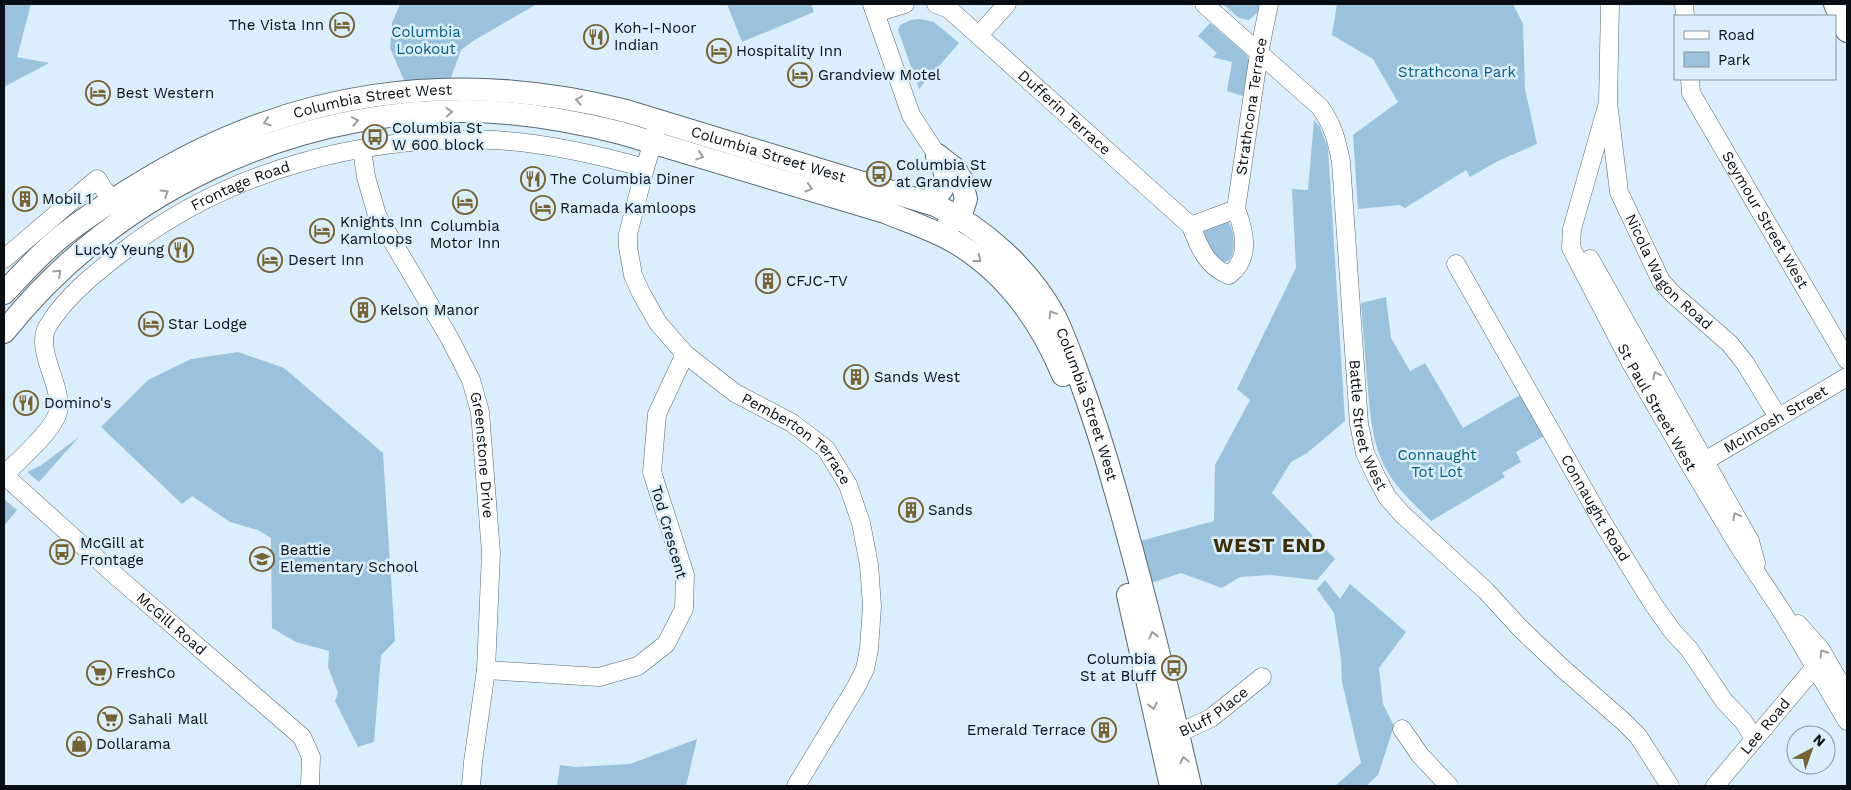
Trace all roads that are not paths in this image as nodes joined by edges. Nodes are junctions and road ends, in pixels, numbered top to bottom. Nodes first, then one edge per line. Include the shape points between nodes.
1 (905, 4) edge
2 (936, 4) edge
3 (1006, 4) edge
4 (1204, 4) edge
5 (1269, 4) edge
6 (1610, 4) edge
7 (1834, 4) edge
8 (874, 8) edge
9 (1847, 31) edge
10 (979, 35) junction
11 (1259, 53) junction
12 (1690, 80) edge
13 (1608, 103) junction
14 (656, 132) junction
15 (362, 149) junction
16 (937, 155) junction
17 (644, 168) junction
18 (924, 201) junction
19 (1236, 209) junction
20 (118, 210) junction
21 (960, 217) junction
22 (1190, 226) junction
23 (1572, 229) junction
24 (937, 233) junction
25 (4, 259) edge
26 (1456, 264) dead end
27 (1229, 275) joint
28 (4, 293) edge
29 (4, 332) edge
30 (685, 354) junction
31 (1847, 360) edge
32 (1847, 377) edge
33 (1778, 417) junction
34 (1705, 461) junction
35 (4, 475) edge
36 (1760, 578) junction
37 (1783, 612) junction
38 (1815, 667) junction
39 (486, 670) junction
40 (1262, 677) dead end
41 (1847, 695) edge
42 (1847, 721) edge
43 (1402, 729) dead end
44 (1170, 737) junction
45 (1754, 738) junction
46 (310, 786) edge
47 (471, 786) edge
48 (796, 786) edge
49 (1171, 786) edge
50 (1190, 786) edge
51 (1449, 786) edge
52 (1670, 786) edge
53 (1715, 786) edge

1 - 8 street
2 - 10 street, Dufferin Terrace via 949,9
3 - 10 street
4 - 11 street, Battle Street West
5 - 11 street, Strathcona Terrace
6 - 13 street, St Paul Street West
7 - 9 main road
8 - 16 street via 911,115
10 - 22 street, Dufferin Terrace
11 - 19 street, Strathcona Terrace
11 - 52 street, Battle Street West via 1320,107 1337,140 1348,241 1360,424 1365,453 1376,476 1402,514 1486,591 1550,657 1638,736
12 - 31 street, Seymour Street West via 1691,93
13 - 23 street, St Paul Street West
13 - 33 street, Nicola Wagon Road via 1619,192 1661,281 1730,344
14 - 17 street, Pemberton Terrace
14 - 18 main road, Columbia Street West
14 - 20 main road, Columbia Street West via 588,101 513,91 423,90 382,94 306,109 244,130 175,161
14 -> 24 main road, Columbia Street West
15 - 17 street, Frontage Road via 405,142 494,140 574,151
15 - 35 street, Frontage Road via 295,163 223,192 151,231 84,285 53,317 43,338 58,401 54,422
15 - 39 street, Greenstone Drive via 377,214 450,339 471,380 480,412 491,553
16 - 18 main road via 944,166 945,181 937,195
16 - 21 main road via 954,168 961,179 966,199
17 - 30 street, Pemberton Terrace via 628,234 633,275 658,323
18 - 21 main road, Columbia Street West
19 - 22 street
19 - 27 street, Strathcona Terrace via 1244,253 1238,268
20 - 25 street via 98,179
20 - 28 main road, Columbia Street West via 58,239
29 -> 20 main road, Columbia Street West via 48,282 98,237
21 - 24 main road
44 -> 21 main road, Columbia Street West via 1131,546 1109,467 1066,343 1055,317 1037,289 994,244
22 - 27 street, Dufferin Terrace via 1202,252 1218,271
34 -> 23 street, St Paul Street West
23 - 36 street, St Paul Street West via 1571,248 1632,365
24 -> 44 main road, Columbia Street West via 980,261 1007,285 1023,302 1052,348 1100,489
26 - 45 street, Connaught Road via 1603,523 1653,604
30 - 39 street, Tod Crescent via 657,414 652,472 685,575 684,609 666,644 638,666 600,677
30 - 48 street, Pemberton Terrace via 735,393 792,423 826,449 848,485 861,522 872,606 865,669
32 - 33 street, McIntosh Street
33 - 34 street, McIntosh Street
36 -> 34 street, St Paul Street West via 1750,541
35 - 46 street, McGill Road via 302,737 311,757
36 - 37 street, St Paul Street West
37 - 38 street, St Paul Street West
41 -> 37 street, St Paul Street West via 1822,650 1802,626
38 - 42 street, St Paul Street West
38 - 45 street, Lee Road
39 - 47 street, Greenstone Drive
40 - 44 street, Bluff Place via 1211,718
43 - 51 street via 1420,755
44 - 49 main road, Columbia Street West
50 -> 44 main road, Columbia Street West
45 - 53 street, Lee Road

